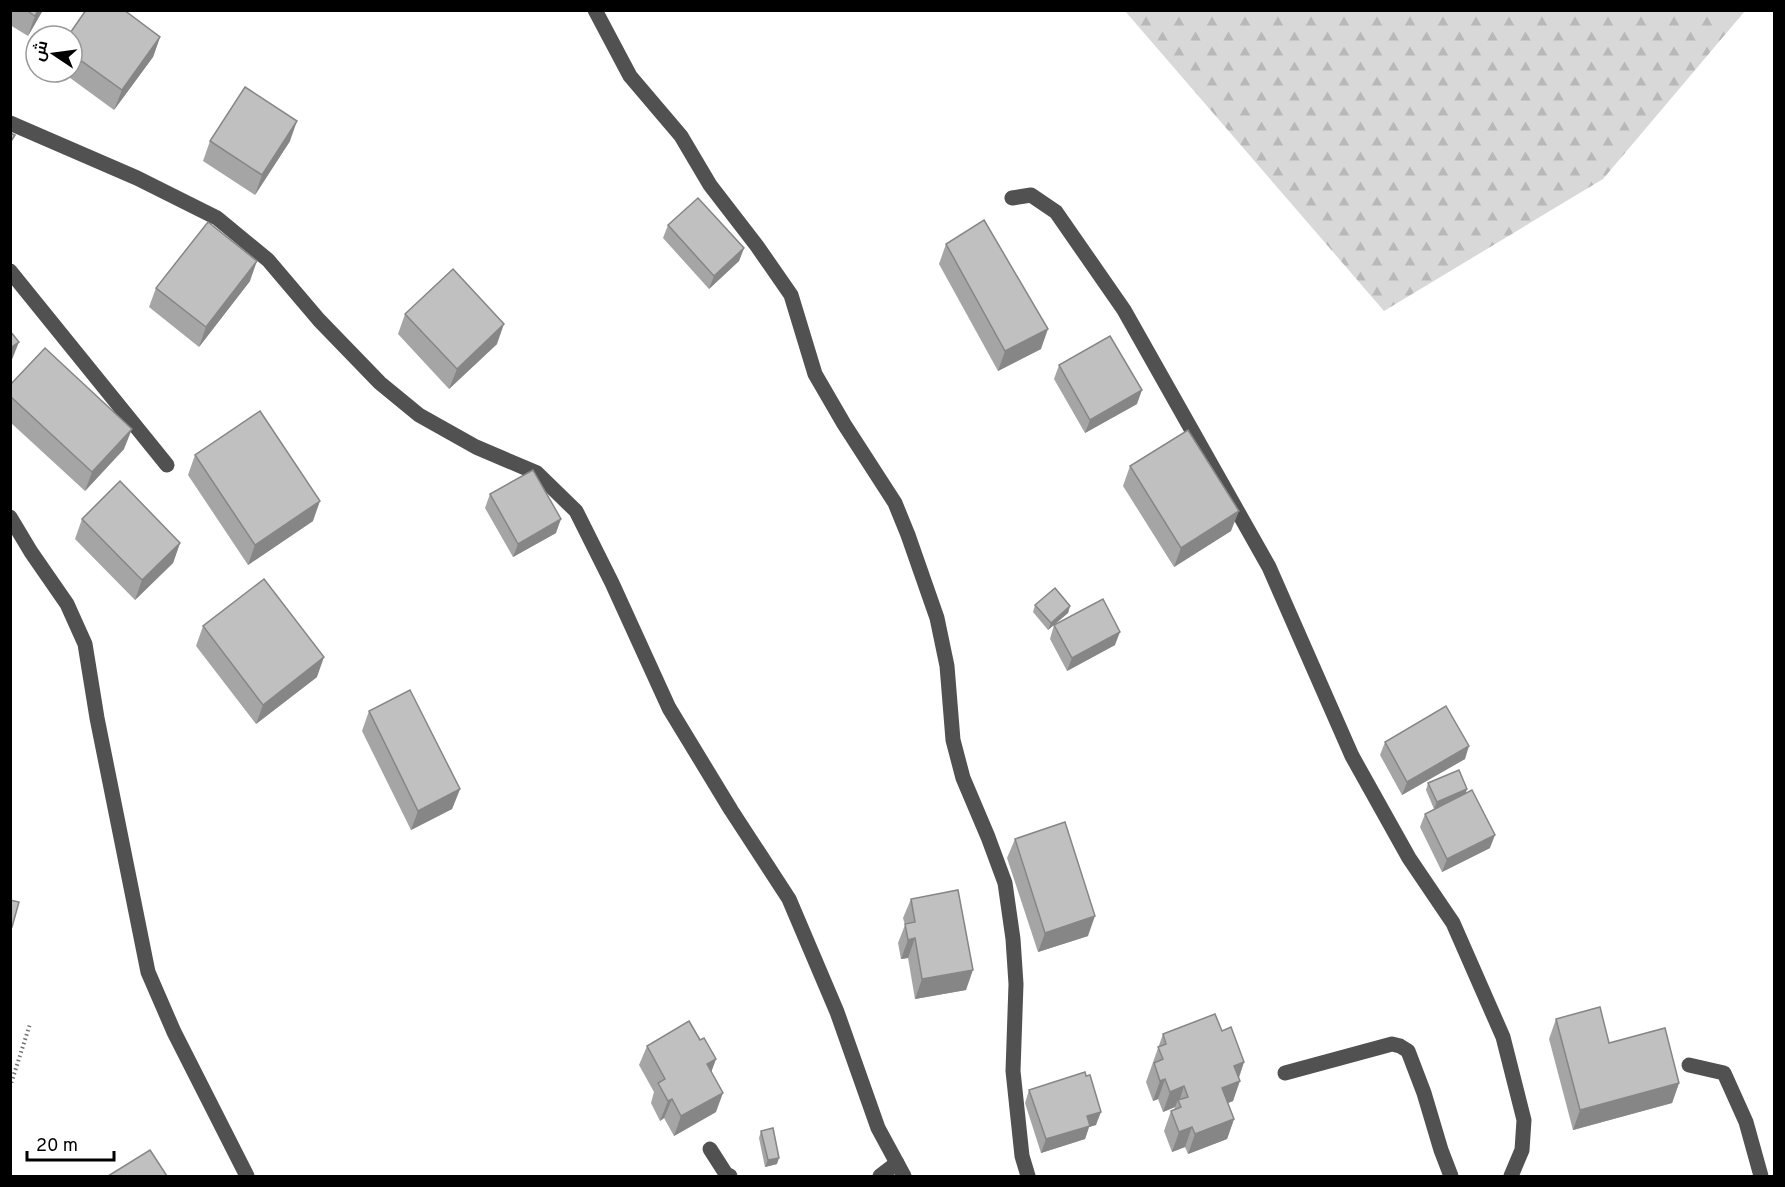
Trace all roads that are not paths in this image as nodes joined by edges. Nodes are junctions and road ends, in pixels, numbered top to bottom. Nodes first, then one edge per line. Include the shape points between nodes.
1 (595, 10) edge
2 (10, 123) edge
3 (1011, 198) dead end
4 (10, 271) edge
5 (167, 465) dead end
6 (10, 517) edge
7 (1689, 1065) dead end
8 (1285, 1073) dead end
9 (710, 1149) dead end
10 (901, 1170) edge
11 (247, 1176) edge
12 (730, 1176) edge
13 (880, 1176) edge
14 (1028, 1176) edge
15 (1451, 1176) edge
16 (1511, 1176) edge
17 (1761, 1176) edge

1 - 14 street via 630,76 681,136 710,184 791,295 815,374 895,503 908,535 937,618 947,666 953,740 963,778 1005,883 1016,984 1013,1071 1022,1156
2 - 10 street via 217,218 268,260 319,320 419,415 476,447 537,473 576,511 669,708 789,899 837,1012 879,1128
3 - 16 street via 1031,195 1056,212 1124,310 1269,567 1352,756 1409,858 1454,923 1503,1037 1524,1120 1522,1150
4 - 5 street
6 - 11 street via 67,604 85,644 148,972
7 - 17 street via 1724,1073 1746,1122
8 - 15 street via 1392,1044 1400,1046 1408,1051
9 - 12 street
10 - 13 street

